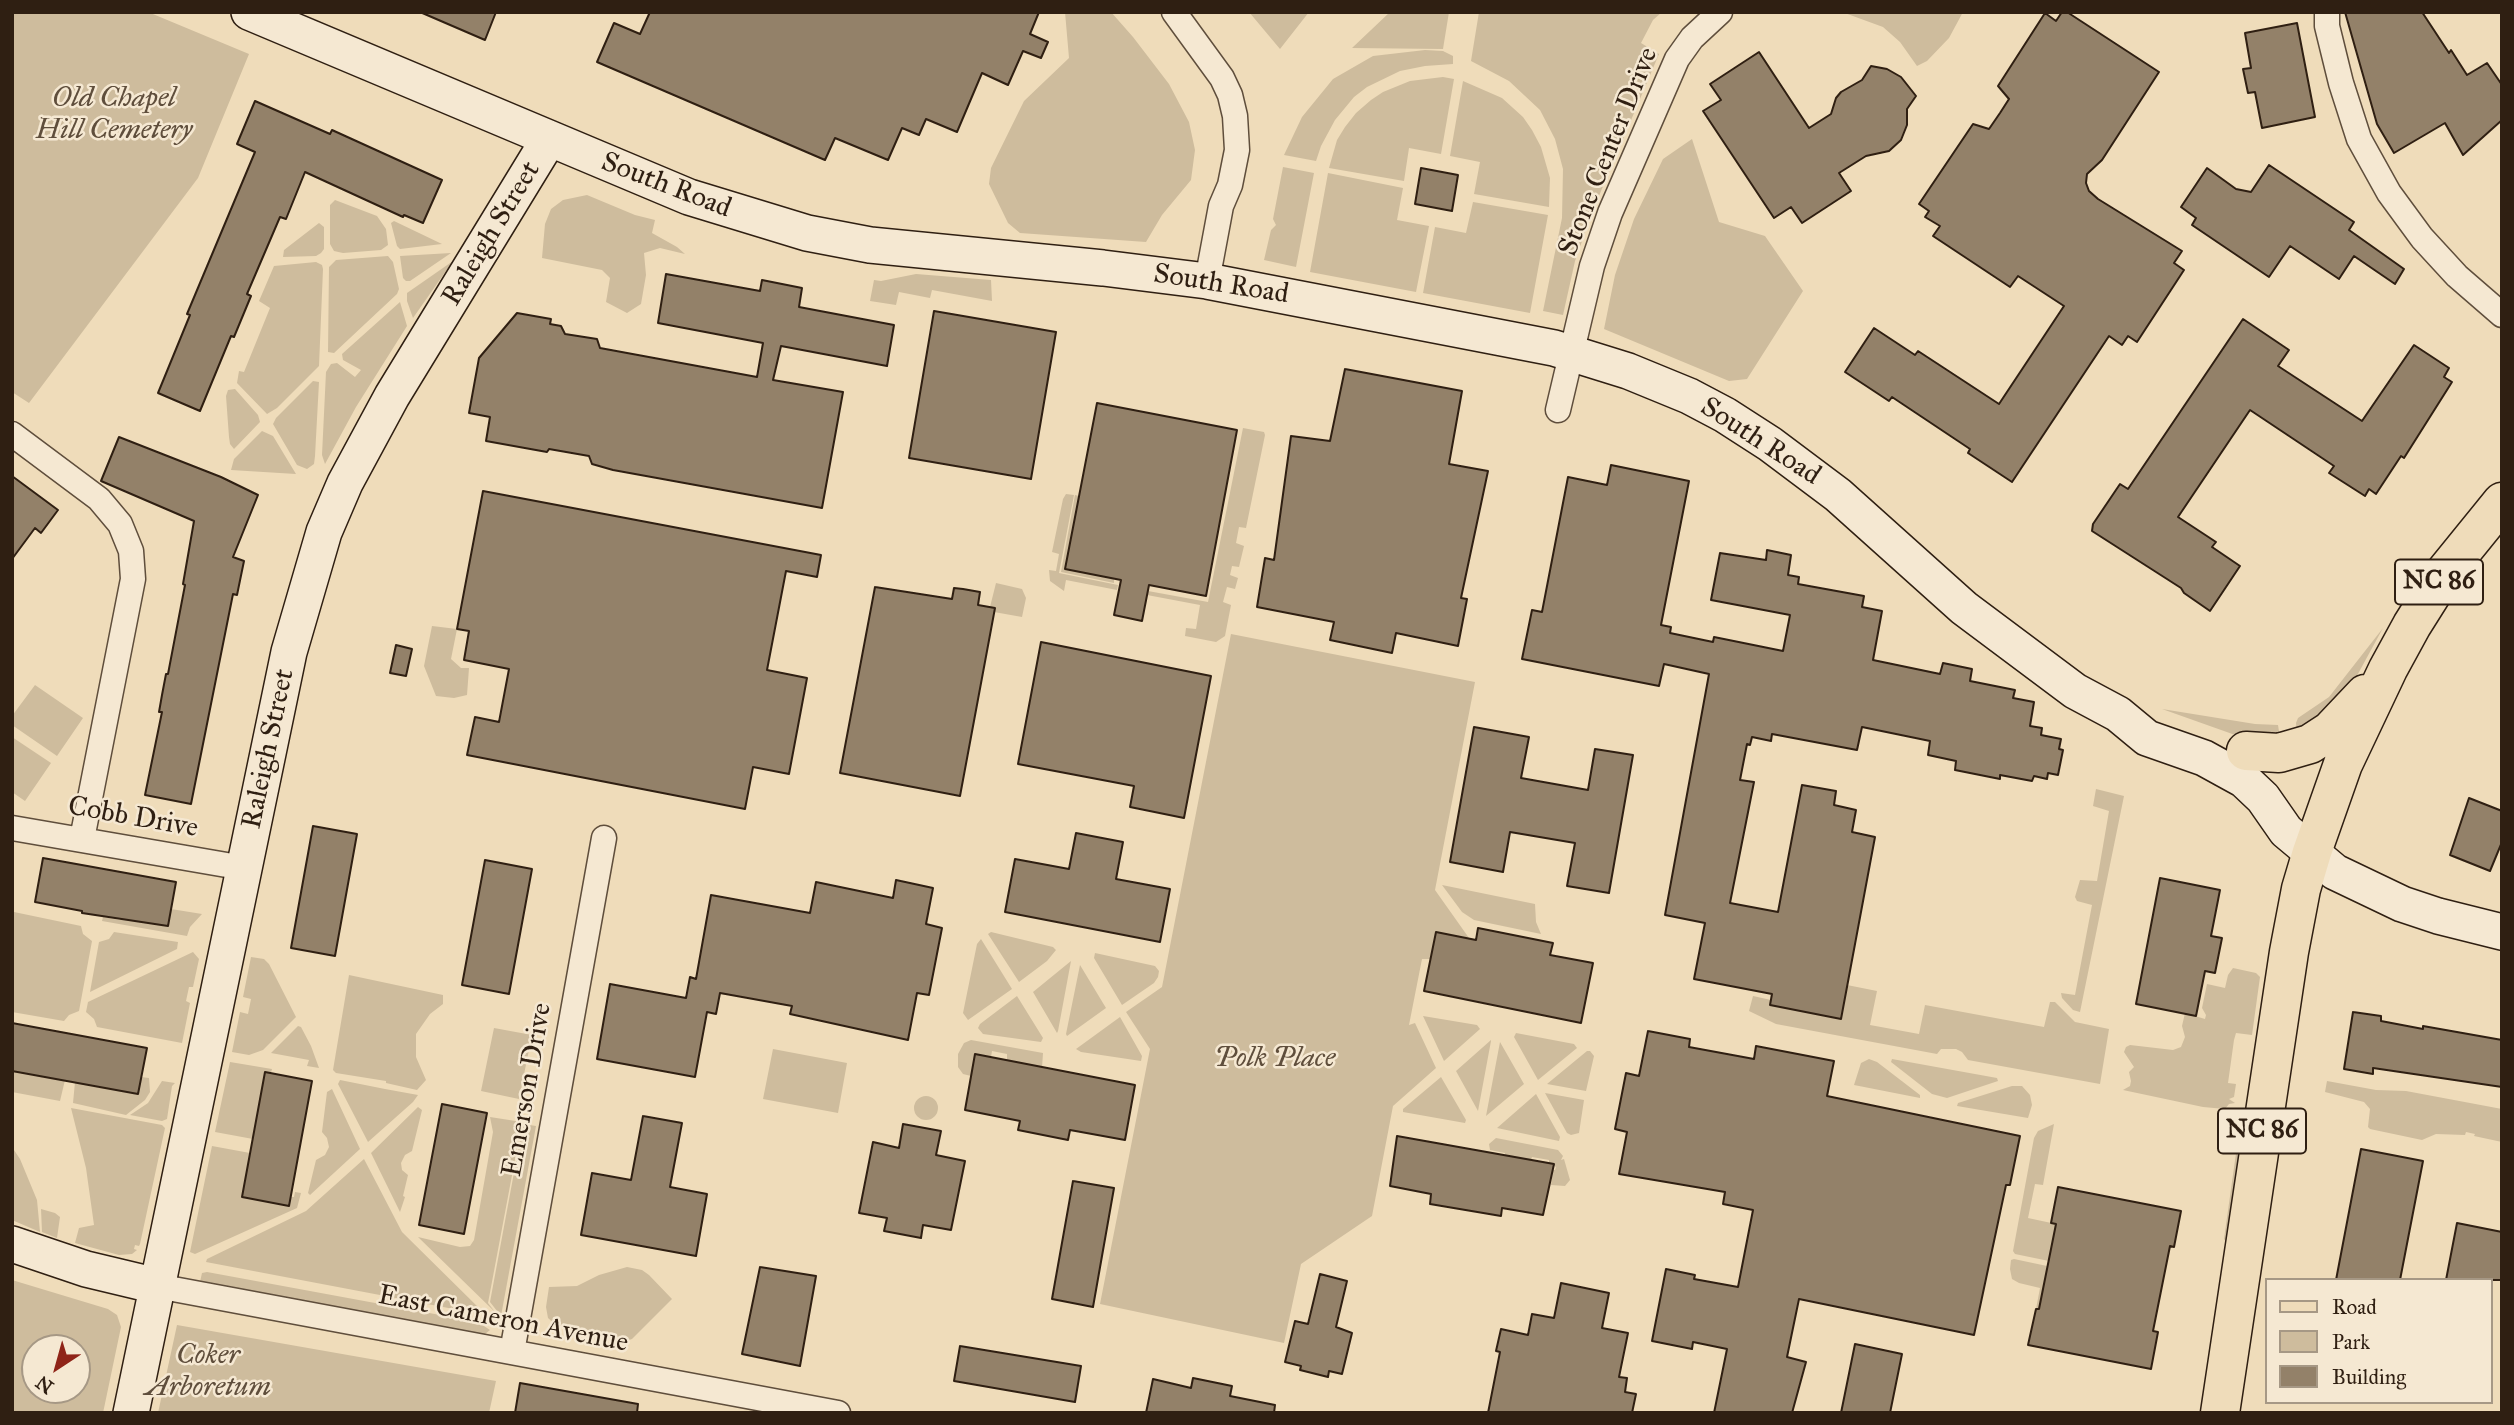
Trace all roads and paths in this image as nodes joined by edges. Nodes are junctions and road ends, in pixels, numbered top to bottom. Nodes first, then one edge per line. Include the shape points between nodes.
1 (249, 12) edge
2 (1174, 12) edge
3 (1720, 12) edge
4 (2327, 12) edge
5 (549, 139) junction
6 (1207, 281) junction
7 (2502, 315) edge
8 (1570, 352) junction
9 (1558, 410) dead end
10 (12, 433) edge
11 (2502, 502) edge
12 (2388, 669) junction
13 (2118, 714) junction
14 (2246, 751) junction
15 (12, 828) edge
16 (604, 838) dead end
17 (82, 839) junction
18 (2312, 852) junction
19 (244, 868) junction
20 (2502, 932) edge
21 (12, 1244) edge
22 (157, 1286) junction
23 (512, 1352) junction
24 (131, 1413) edge
25 (838, 1413) edge
26 (2220, 1413) edge

1 - 5 main road, South Road
2 - 6 street via 1222,78 1235,116 1237,150
3 - 8 street, Stone Center Drive via 1684,48 1652,115 1610,213
4 - 7 street via 2341,83 2360,139 2389,193 2422,238
5 - 6 main road, South Road via 689,197 807,233 870,245
5 - 19 main road, Raleigh Street via 392,396 324,532 289,652
6 - 8 main road, South Road
8 - 9 street, Stone Center Drive
8 - 13 main road, South Road via 1689,396 1760,437 1838,495 2001,638 2085,698
10 - 17 street via 99,499 120,524 131,551 133,579
11 - 12 main road, NC 86 via 2446,571
12 - 14 main road via 2330,731 2310,744 2279,753
12 - 18 main road, NC 86 via 2343,764
13 - 14 main road, South Road via 2154,716
13 - 18 main road, South Road via 2147,738 2204,758 2244,779 2287,831
14 - 18 main road, South Road via 2273,775 2297,808
15 - 17 street, Cobb Drive
16 - 23 street, Emerson Drive
17 - 19 street, Cobb Drive
18 - 20 main road via 2335,872 2391,899
18 - 26 main road, NC 86 via 2289,952
19 - 22 main road, Raleigh Street
21 - 22 main road
22 - 23 street, East Cameron Avenue
22 - 24 main road, Raleigh Street
23 - 25 street, East Cameron Avenue

